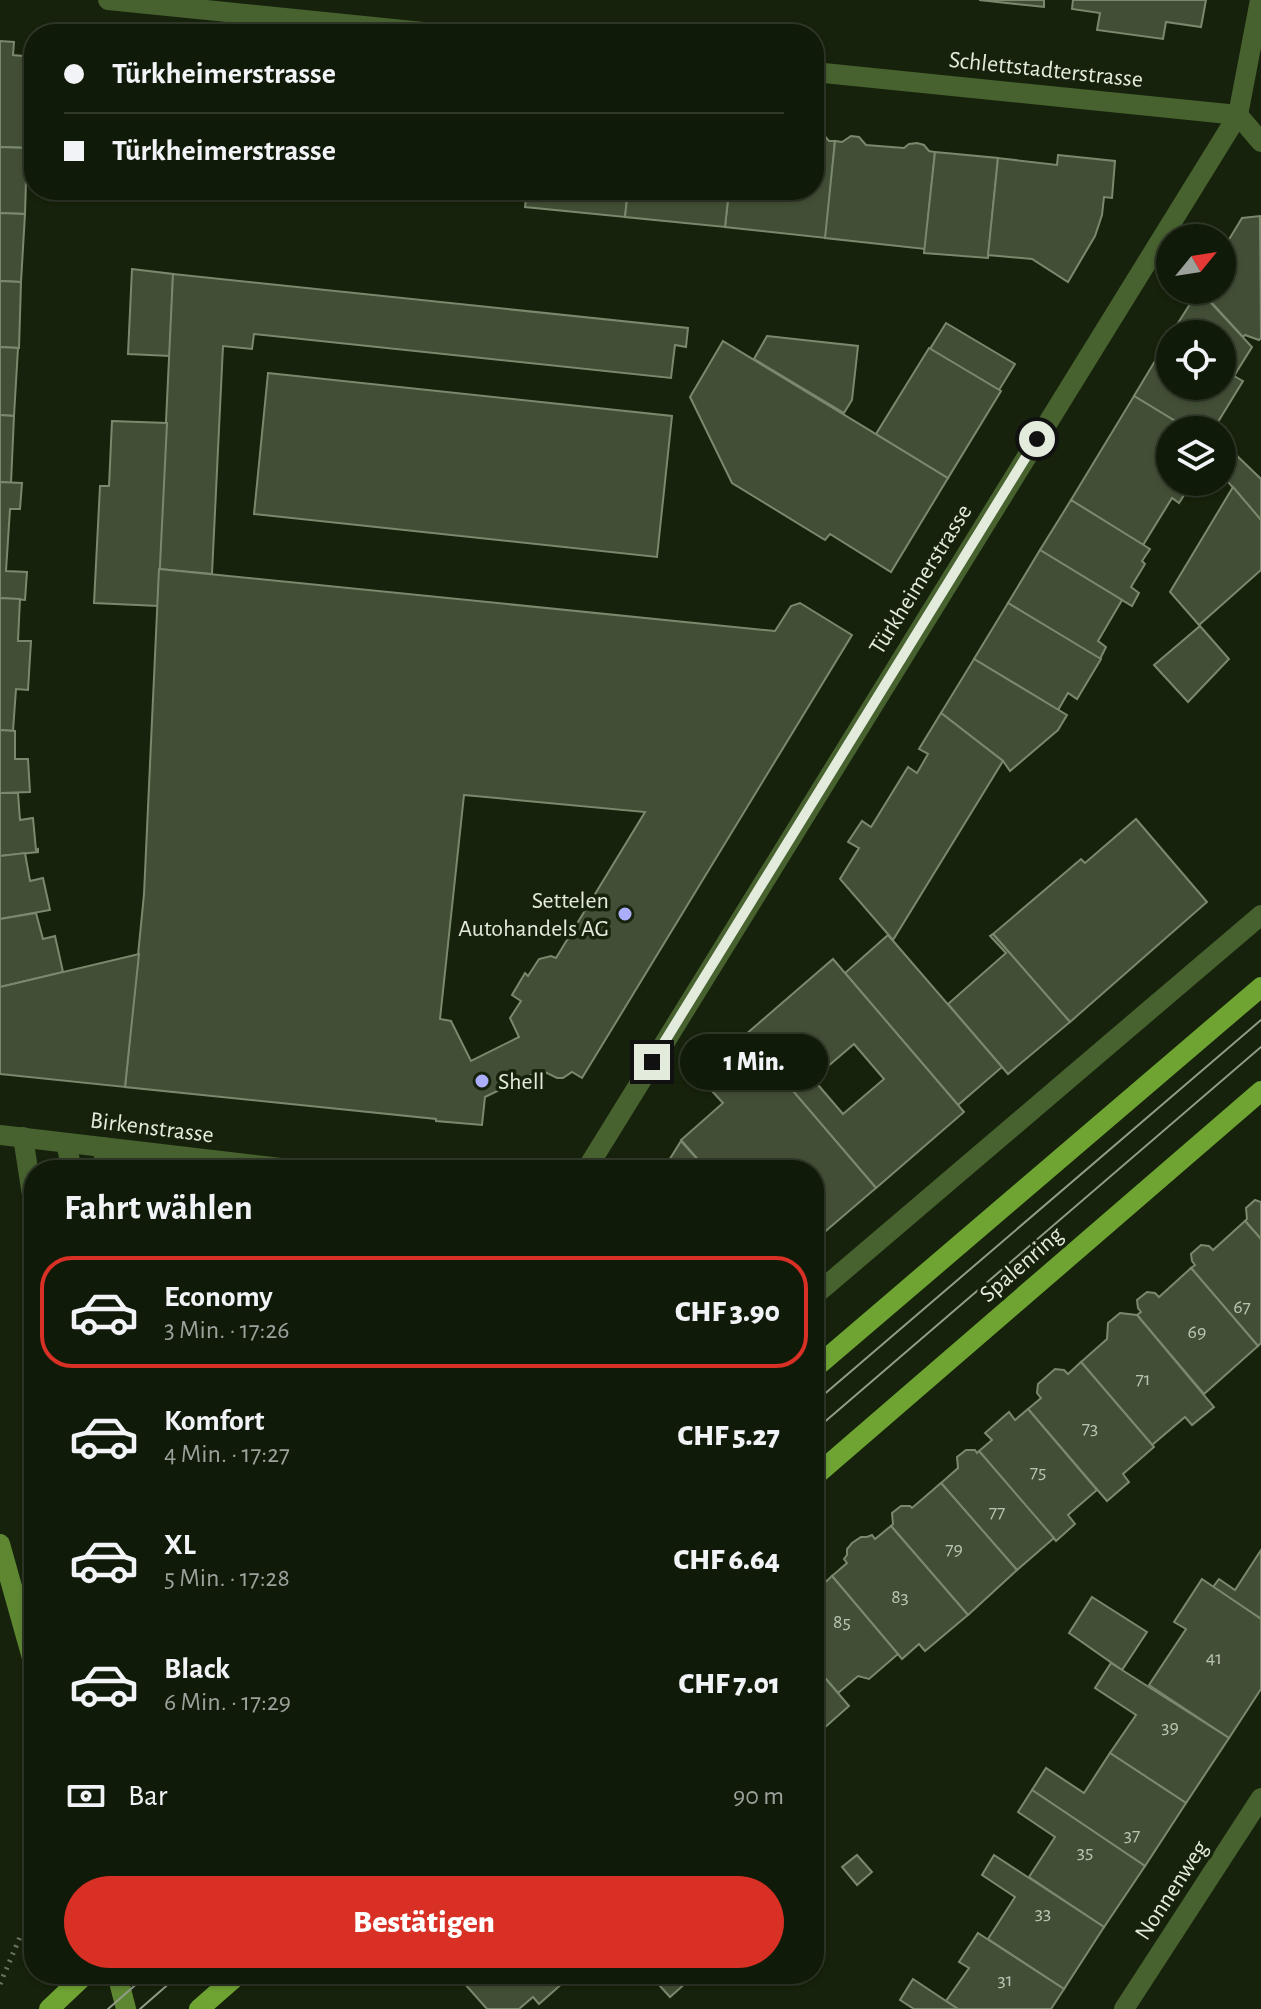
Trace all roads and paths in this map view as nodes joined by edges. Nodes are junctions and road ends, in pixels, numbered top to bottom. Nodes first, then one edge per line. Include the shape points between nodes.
1 (108, 0) edge
2 (1260, 0) edge
3 (344, 24) edge
4 (824, 73) edge
5 (1238, 115) junction
6 (1261, 142) edge
7 (1261, 915) edge
8 (1261, 987) edge
9 (1261, 1091) edge
10 (0, 1135) edge
11 (23, 1137) junction
12 (66, 1143) junction
13 (103, 1147) junction
14 (27, 1160) edge
15 (70, 1160) edge
16 (104, 1160) edge
17 (183, 1160) edge
18 (592, 1160) edge
19 (824, 1287) edge
20 (824, 1360) edge
21 (824, 1468) edge
22 (0, 1544) edge
23 (5, 1583) edge
24 (24, 1634) edge
25 (1261, 1798) edge
26 (24, 1934) edge
27 (0, 1984) edge
28 (75, 1984) edge
29 (120, 1984) edge
30 (228, 1984) edge
31 (49, 2009) edge
32 (126, 2009) edge
33 (199, 2009) edge
34 (1124, 2009) edge

1 - 3 street
2 - 5 street, Türkheimerstrasse
4 - 5 street, Schlettstadterstrasse
5 - 6 street
5 - 18 street, Türkheimerstrasse
7 - 19 street
8 - 20 main road
9 - 21 main road, Spalenring
10 - 11 street, Birkenstrasse
11 - 12 street, Birkenstrasse
11 - 14 street
12 - 13 street, Birkenstrasse
12 - 15 street
13 - 16 street
13 - 17 street, Birkenstrasse
22 - 23 main road
23 - 24 main road
25 - 34 street, Nonnenweg
26 - 27 path
28 - 31 main road
29 - 32 main road
30 - 33 main road

